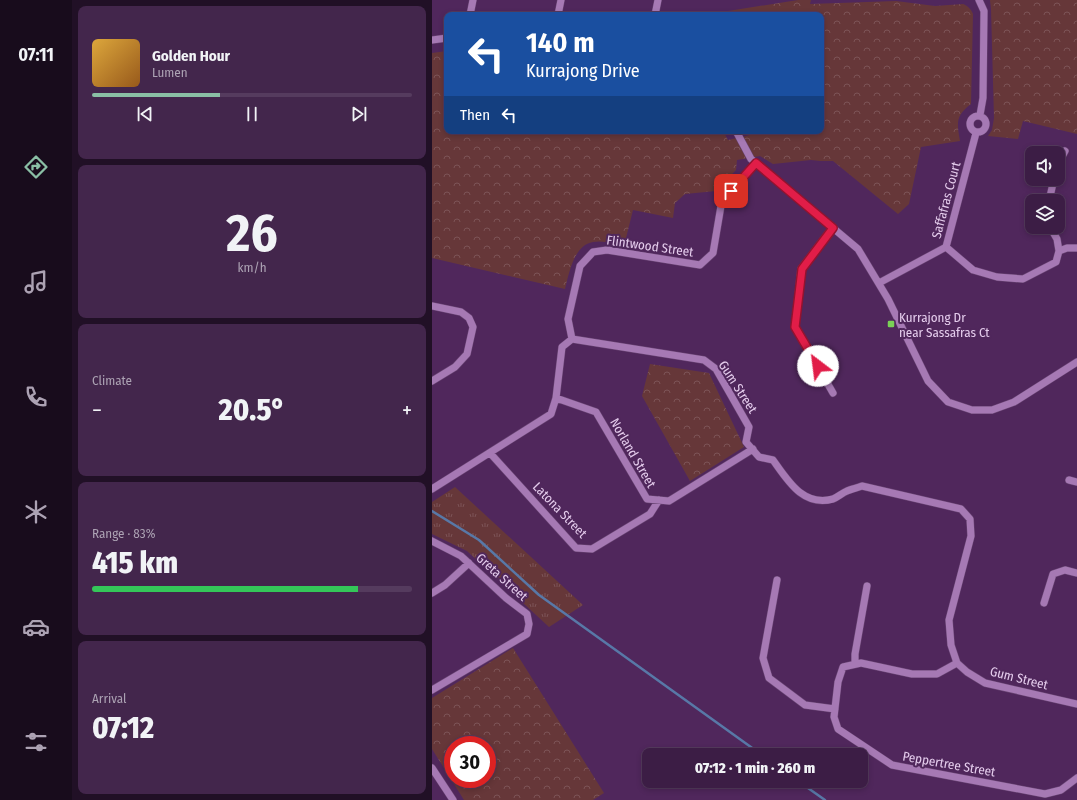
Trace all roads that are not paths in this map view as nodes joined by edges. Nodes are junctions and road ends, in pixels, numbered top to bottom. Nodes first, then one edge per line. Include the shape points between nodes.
1 (473, 0) edge
2 (561, 0) edge
3 (658, 0) edge
4 (979, 0) edge
5 (471, 12) edge
6 (559, 12) edge
7 (656, 12) edge
8 (444, 38) edge
9 (432, 40) edge
10 (980, 115) junction
11 (976, 133) junction
12 (738, 134) edge
13 (756, 163) junction
14 (833, 228) junction
15 (1054, 234) edge
16 (946, 247) junction
17 (1077, 248) edge
18 (1059, 251) junction
19 (879, 283) junction
20 (432, 306) edge
21 (572, 339) junction
22 (1077, 362) edge
23 (432, 381) edge
24 (833, 393) dead end
25 (556, 398) junction
26 (753, 449) junction
27 (490, 453) junction
28 (1069, 480) dead end
29 (1077, 482) edge
30 (433, 488) edge
31 (659, 500) junction
32 (432, 541) edge
33 (469, 563) junction
34 (1077, 573) edge
35 (777, 580) dead end
36 (866, 586) dead end
37 (432, 592) edge
38 (1044, 603) dead end
39 (957, 663) junction
40 (855, 664) junction
41 (432, 690) edge
42 (1077, 704) edge
43 (835, 709) junction
44 (432, 768) edge
45 (1077, 778) edge
46 (453, 800) edge

1 - 5 street
2 - 6 street
3 - 7 street
4 - 10 street, Saffafras Court via 984,11 983,98
8 - 9 street
10 - 11 street, Saffafras Court via 986,121 986,126
10 - 11 street, Saffafras Court via 974,116 970,121 972,131
11 - 16 street, Saffafras Court
12 - 13 street via 751,159
13 - 14 street
13 - 21 street, Flintwood Street via 722,200 713,254 700,265 607,250 593,252 580,266 568,319
14 - 19 street via 858,249
14 - 24 street via 802,269 795,327
15 - 18 street
16 - 18 street via 973,270 997,277 1023,279 1056,262
16 - 19 street, Saffafras Court
17 - 18 street
19 - 22 street via 928,381 948,402 972,410 992,410 1014,402
20 - 23 street via 461,312 470,318 473,327 467,354 455,367
21 - 25 street via 562,347
21 - 26 street, Gum Street via 704,360 716,369 749,427 746,442
25 - 27 street via 551,414
25 - 31 street, Norland Street via 596,412 646,500
26 - 31 street, Norland Street via 669,501
26 - 39 street via 759,457 773,460 788,482 807,498 821,501 835,498 862,486 961,509 970,519 971,536 949,620 950,645
27 - 30 street
27 - 31 street, Latona Street via 576,548 592,548 650,514
28 - 29 street
32 - 33 street, Greta Street
33 - 37 street via 445,585
33 - 41 street, Greta Street via 526,614 529,624 527,634
34 - 38 street via 1065,570 1053,574
35 - 43 street via 762,658 769,678 806,705
36 - 40 street
39 - 40 street via 937,674 912,674 862,663
39 - 42 street, Gum Street via 985,683
40 - 43 street, Peppertree Street via 843,667 838,682
43 - 45 street, Peppertree Street via 834,717 838,729 892,766 1045,794 1062,790
44 - 46 street

